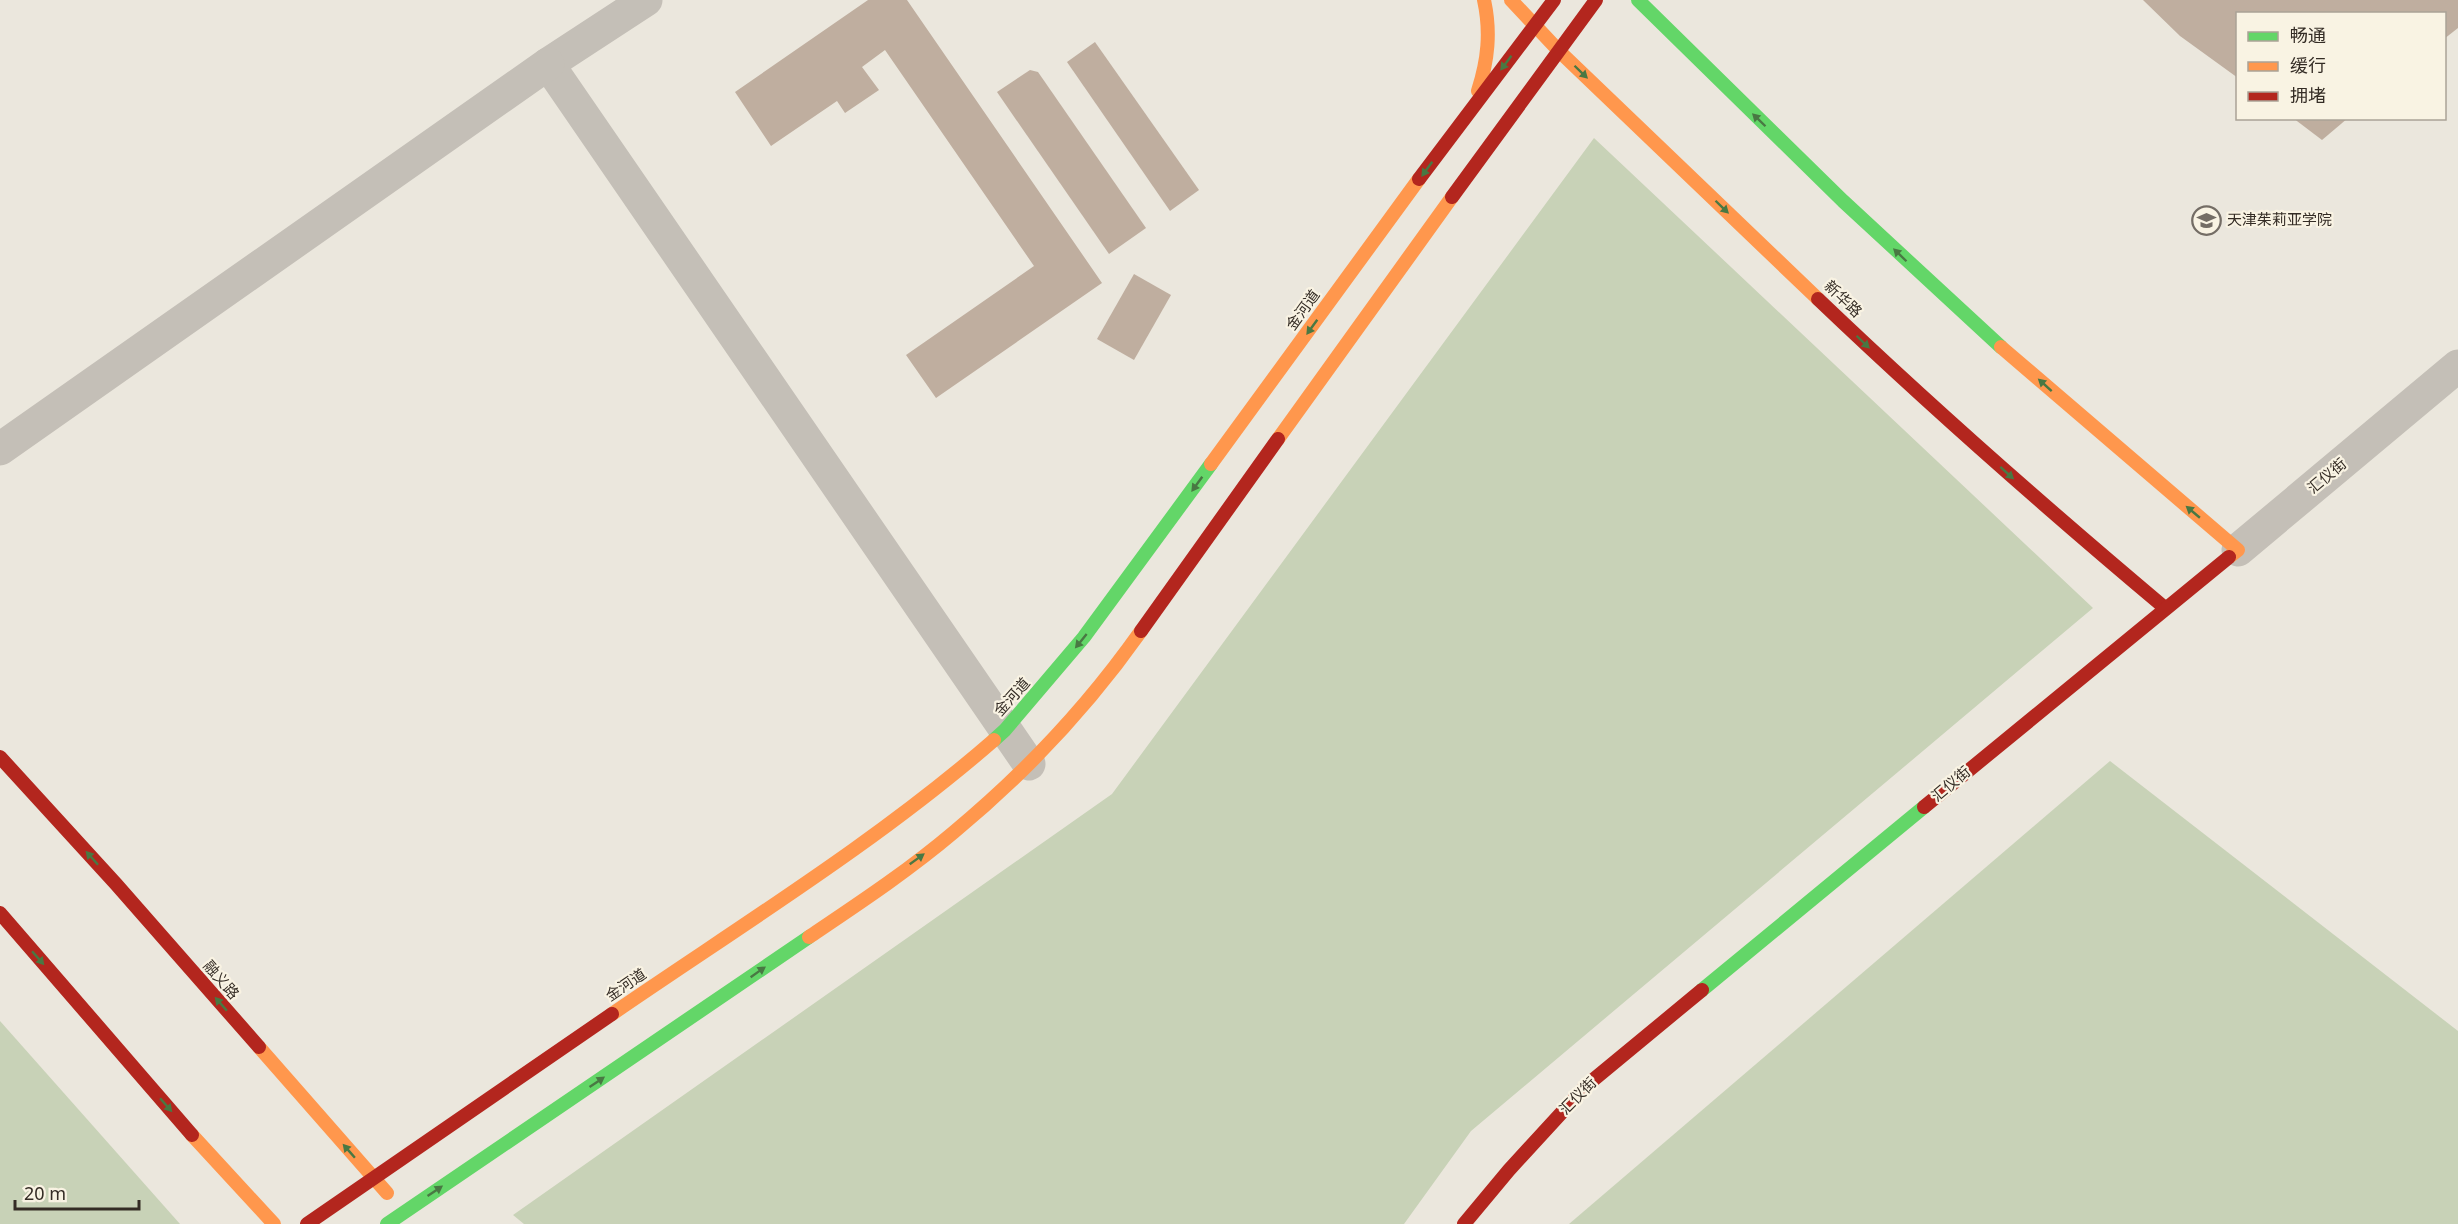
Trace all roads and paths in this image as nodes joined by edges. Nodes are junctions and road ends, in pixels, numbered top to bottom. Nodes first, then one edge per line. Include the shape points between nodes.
1 (646, 0) edge
2 (1484, 0) edge
3 (1511, 0) edge
4 (1554, 0) edge
5 (1596, 0) edge
6 (1638, 0) edge
7 (1535, 26) junction
8 (1559, 51) junction
9 (548, 64) junction
10 (1461, 122) junction
11 (2458, 366) edge
12 (0, 449) edge
13 (2238, 550) junction
14 (2165, 608) junction
15 (1005, 729) junction
16 (0, 757) edge
17 (1029, 764) junction
18 (0, 913) edge
19 (462, 1117) junction
20 (416, 1165) dead end
21 (373, 1178) junction
22 (398, 1194) junction
23 (405, 1212) junction
24 (274, 1224) edge
25 (307, 1224) edge
26 (386, 1224) edge
27 (418, 1224) edge
28 (1464, 1224) edge

1 - 9 street
2 - 10 street via 1490,33 1488,62
3 - 7 street, 新华路
4 - 7 street, 金河道
5 - 8 street
13 -> 6 street via 2073,411 1913,267
7 - 8 street, 新华路
7 -> 10 street, 金河道
8 -> 14 street, 新华路 via 1900,377
8 - 17 street via 1114,669
9 - 12 street
9 - 15 street
10 -> 15 street, 金河道 via 1122,587 1061,666
11 - 13 street, 汇仪街
13 - 14 street, 汇仪街
14 - 28 street, 汇仪街 via 1587,1085
15 - 17 street
15 - 19 street, 金河道 via 890,823
21 -> 16 street, 融义路
23 -> 17 street via 893,877 952,834
18 -> 24 street
19 - 20 street
19 - 21 street, 金河道
21 - 22 street, 融义路
21 - 25 street, 金河道
22 - 23 street, 融义路
22 - 26 street
23 - 26 street
23 - 27 street, 融义路

